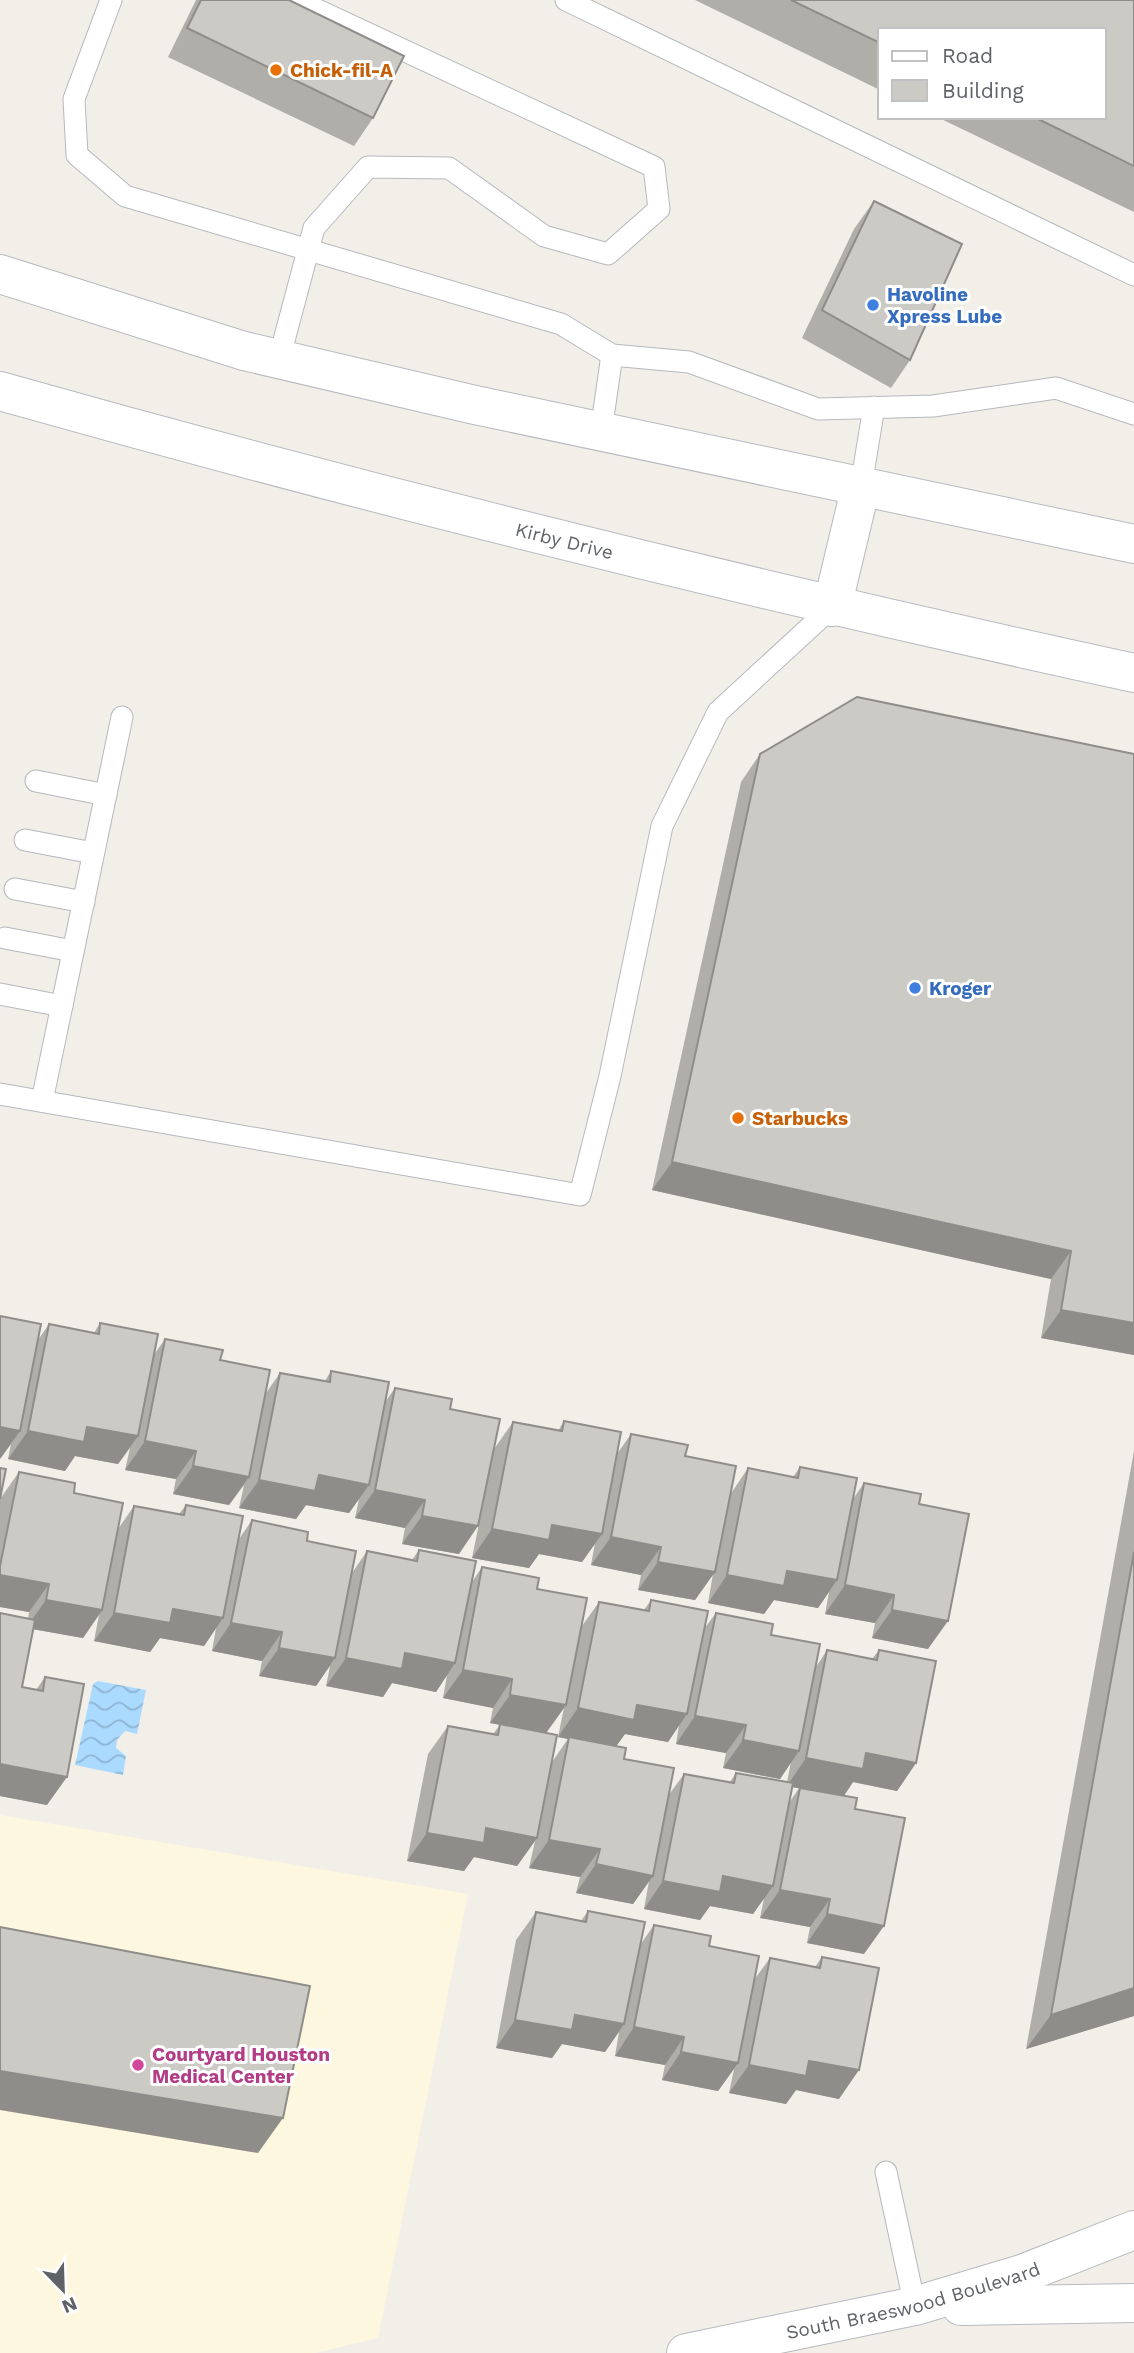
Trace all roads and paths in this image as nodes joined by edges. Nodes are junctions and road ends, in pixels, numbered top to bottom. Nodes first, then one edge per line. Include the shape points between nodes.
1 (111, 0) edge
2 (296, 0) edge
3 (566, 0) edge
4 (306, 251) junction
5 (0, 274) edge
6 (1134, 275) edge
7 (612, 355) junction
8 (279, 359) junction
9 (0, 391) edge
10 (874, 407) junction
11 (1134, 414) edge
12 (601, 431) junction
13 (861, 486) junction
14 (1134, 544) edge
15 (832, 607) junction
16 (1134, 673) edge
17 (122, 717) dead end
18 (36, 781) dead end
19 (106, 795) junction
20 (24, 839) dead end
21 (93, 853) junction
22 (15, 889) dead end
23 (83, 902) junction
24 (5, 938) dead end
25 (73, 951) junction
26 (0, 994) edge
27 (62, 1006) junction
28 (0, 1094) edge
29 (42, 1101) junction
30 (886, 2172) dead end
31 (1134, 2230) edge
32 (1134, 2303) edge
33 (915, 2306) junction
34 (686, 2353) edge

1 - 4 lane via 74,99 77,155 125,196
2 - 4 lane via 654,167 659,209 608,254 544,236 449,167 368,167 314,228
3 - 6 lane
4 - 7 lane via 561,324
4 - 8 lane
5 - 8 main road
7 - 10 lane via 689,362 818,409
7 - 12 lane
8 - 12 main road
9 - 15 main road, Kirby Drive via 250,461
10 - 11 lane via 933,406 1056,388
10 - 13 lane
12 - 13 main road
13 - 14 main road
13 - 15 main road
15 - 16 main road, Kirby Drive
15 - 29 lane via 718,712 662,825 610,1076 580,1195
17 - 19 lane
18 - 19 lane
19 - 21 lane
20 - 21 lane
21 - 23 lane
22 - 23 lane
23 - 25 lane
24 - 25 lane
25 - 27 lane
26 - 27 lane
27 - 29 lane
28 - 29 lane
30 - 33 lane
31 - 33 main road, South Braeswood Boulevard via 1022,2274
32 - 33 main road
33 - 34 main road, South Braeswood Boulevard

